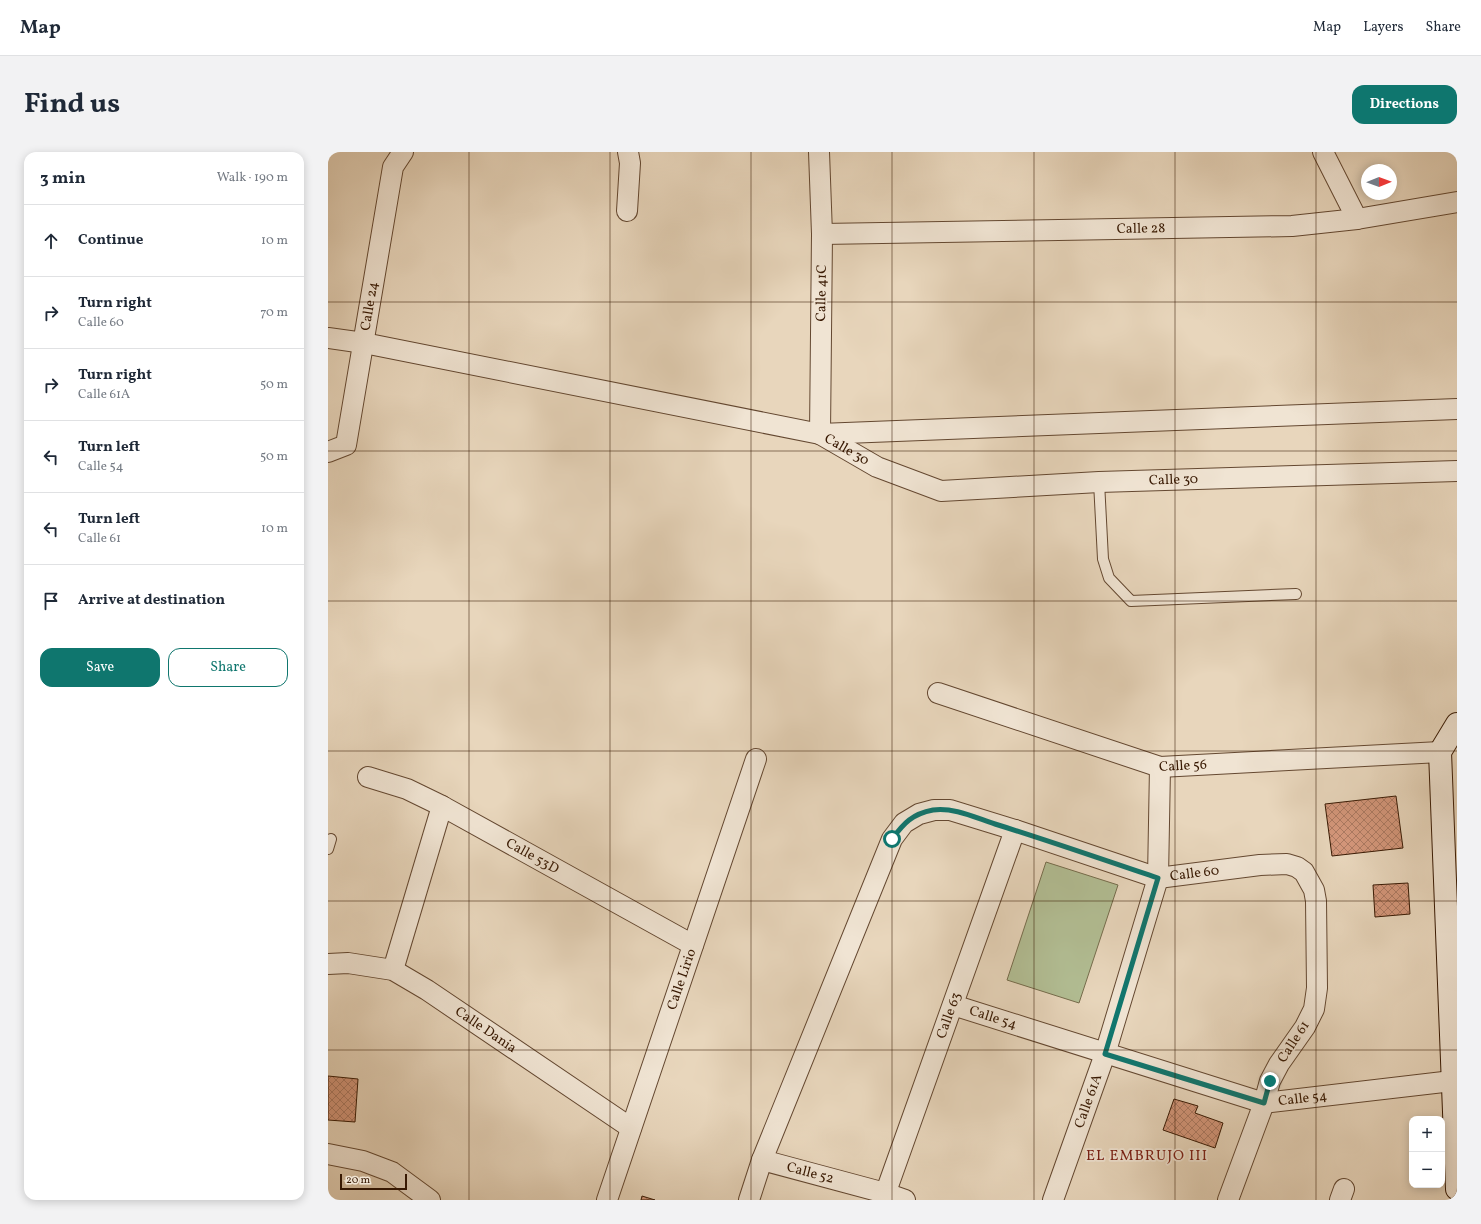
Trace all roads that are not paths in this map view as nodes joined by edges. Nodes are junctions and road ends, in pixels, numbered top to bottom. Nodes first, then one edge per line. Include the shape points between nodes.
1 (403, 152) edge
2 (628, 152) edge
3 (818, 152) edge
4 (1323, 152) edge
5 (1457, 202) edge
6 (627, 211) dead end
7 (1357, 219) junction
8 (822, 234) junction
9 (328, 338) edge
10 (364, 343) junction
11 (1457, 409) edge
12 (820, 434) junction
13 (328, 452) edge
14 (1457, 471) edge
15 (1099, 482) junction
16 (1296, 594) dead end
17 (938, 693) dead end
18 (1457, 724) edge
19 (1440, 752) junction
20 (756, 759) dead end
21 (1160, 768) junction
22 (368, 777) dead end
23 (442, 806) junction
24 (1015, 830) junction
25 (1158, 878) junction
26 (1308, 878) joint
27 (693, 945) junction
28 (328, 964) edge
29 (392, 970) junction
30 (953, 1004) junction
31 (1105, 1054) junction
32 (1452, 1081) junction
33 (1264, 1103) junction
34 (631, 1128) junction
35 (328, 1154) edge
36 (762, 1160) junction
37 (1457, 1189) edge
38 (884, 1197) edge
39 (430, 1200) edge
40 (607, 1200) edge
41 (749, 1200) edge
42 (905, 1200) edge
43 (1053, 1200) edge
44 (1228, 1200) edge

1 - 10 street, Calle 24 via 393,167
2 - 6 street via 630,163
3 - 8 street, Calle 41C
4 - 7 street
5 - 7 street, Calle 28
7 - 8 street, Calle 28 via 1292,226
8 - 12 street, Calle 41C
9 - 10 street
10 - 12 street
10 - 13 street, Calle 24 via 346,445
11 - 12 street, Calle 30
12 - 15 street, Calle 30 via 877,467 941,491
14 - 15 street, Calle 30
15 - 16 lane via 1103,559 1109,578 1131,601
17 - 21 street, Calle 56
18 - 19 street
19 - 21 street, Calle 56
19 - 32 street
20 - 27 street, Calle Lirio
21 - 25 street, Calle 61A
22 - 23 street, Calle 53D via 407,789
23 - 27 street, Calle 53D
23 - 29 street
24 - 25 street, Calle 60
24 - 30 street, Calle 63
24 - 36 street, Calle 60 via 950,810 934,810 919,814 904,823 892,839
25 - 26 street, Calle 60 via 1287,864 1297,867
25 - 31 street, Calle 61A
26 - 33 street, Calle 61 via 1316,900 1317,988 1314,1009 1305,1027 1279,1064 1270,1081
27 - 34 street, Calle Lirio
28 - 29 street, Calle Dania via 348,963
29 - 34 street, Calle Dania via 427,990
30 - 31 street, Calle 54
30 - 38 street, Calle 63
31 - 33 street, Calle 54
31 - 43 street, Calle 61A
32 - 33 street, Calle 54
32 - 37 street
33 - 44 street, Calle 61
34 - 40 street, Calle Lirio
35 - 39 street via 363,1161 392,1172
36 - 38 street, Calle 52
36 - 41 street
38 - 42 street, Calle 52

